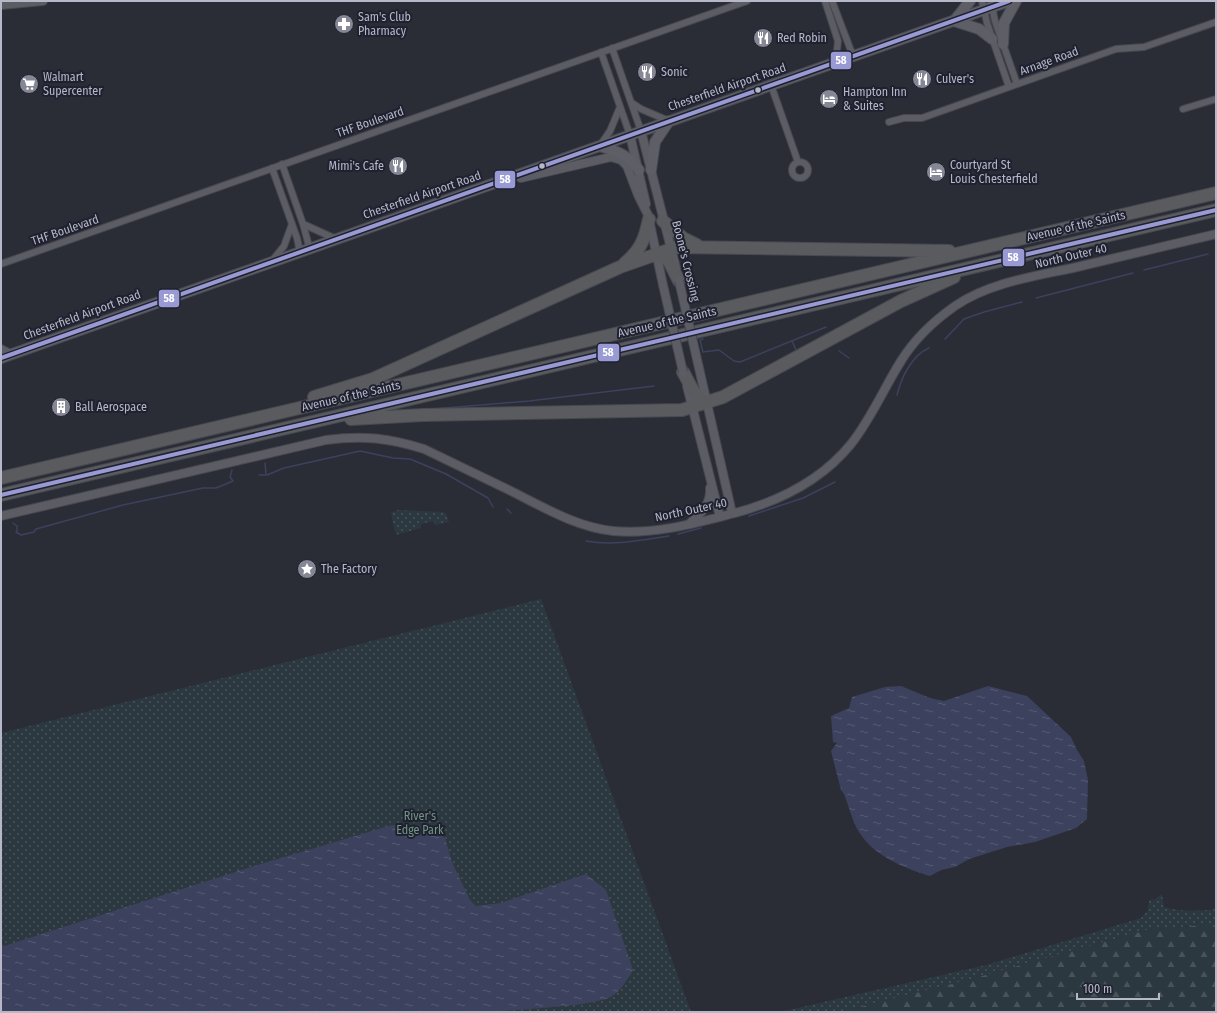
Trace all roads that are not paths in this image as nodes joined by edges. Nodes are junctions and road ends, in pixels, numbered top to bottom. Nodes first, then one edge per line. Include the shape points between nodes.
1 (43, 1) edge
2 (747, 1) edge
3 (825, 1) edge
4 (832, 1) edge
5 (970, 1) edge
6 (1009, 1) edge
7 (1016, 1) edge
8 (1, 5) edge
9 (987, 5) edge
10 (954, 21) junction
11 (1216, 22) edge
12 (992, 39) junction
13 (1003, 44) junction
14 (612, 48) junction
15 (601, 52) junction
16 (853, 56) junction
17 (831, 64) junction
18 (1017, 84) junction
19 (771, 85) junction
20 (1010, 87) junction
21 (1216, 98) edge
22 (632, 103) junction
23 (620, 107) junction
24 (1183, 109) dead end
25 (669, 121) junction
26 (890, 122) dead end
27 (641, 131) junction
28 (630, 135) junction
29 (600, 146) junction
30 (798, 162) dead end
31 (282, 164) junction
32 (272, 168) junction
33 (639, 170) junction
34 (651, 170) junction
35 (497, 183) junction
36 (1216, 193) edge
37 (1216, 210) edge
38 (649, 217) junction
39 (663, 221) junction
40 (292, 224) junction
41 (303, 224) junction
42 (1216, 234) edge
43 (336, 239) junction
44 (700, 246) junction
45 (671, 248) junction
46 (306, 250) junction
47 (966, 252) junction
48 (656, 254) junction
49 (272, 262) junction
50 (1, 264) edge
51 (979, 266) junction
52 (620, 267) junction
53 (679, 281) junction
54 (1, 348) edge
55 (12, 354) junction
56 (1, 358) edge
57 (683, 372) junction
58 (708, 403) junction
59 (692, 408) junction
60 (266, 416) junction
61 (320, 420) junction
62 (1, 478) edge
63 (710, 478) junction
64 (1, 495) edge
65 (732, 513) junction
66 (1, 516) edge
67 (720, 517) junction
68 (688, 525) junction

1 - 8 street
2 - 14 street, THF Boulevard
3 - 17 street via 838,41
4 - 16 street
5 - 10 main road
6 - 9 main road, Chesterfield Airport Road
7 - 13 main road via 1006,17
9 - 10 main road, Chesterfield Airport Road
9 - 12 street
9 - 13 street
10 - 12 main road via 980,29
10 - 16 main road, Chesterfield Airport Road
11 - 18 street, Arnage Road via 1138,48 1116,49
12 - 20 street
13 - 18 street
14 - 15 street, THF Boulevard
14 - 22 street
15 - 23 street
15 - 31 street, THF Boulevard
16 - 17 main road, Chesterfield Airport Road
17 - 19 main road, Chesterfield Airport Road
18 - 20 street, Arnage Road
19 - 25 main road, Chesterfield Airport Road
19 - 30 street
20 - 26 street, Arnage Road via 922,118 904,118
21 - 24 street
22 - 25 street
22 - 27 street
23 - 28 street
23 - 29 street via 610,131
25 - 27 main road, Chesterfield Airport Road
25 - 34 main road via 656,142
27 - 28 main road, Chesterfield Airport Road
27 - 34 street, Boone's Crossing
28 - 29 main road, Chesterfield Airport Road
28 - 33 street
29 - 33 main road via 624,154
29 - 35 main road, Chesterfield Airport Road
31 - 32 street, THF Boulevard
31 - 41 street
32 - 40 street
32 - 50 street, THF Boulevard
33 - 38 street
34 - 39 street, Boone's Crossing
35 - 38 street via 617,158 627,166
35 - 43 main road, Chesterfield Airport Road
36 - 47 highway, Avenue of the Saints
37 - 51 highway, Avenue of the Saints
38 - 48 street
38 - 52 highway via 645,239 634,256
39 - 44 highway via 683,238
39 - 45 street, Boone's Crossing
40 - 46 street
40 - 49 street via 284,246
41 - 43 street
41 - 46 street
42 - 65 street, North Outer 40 via 1024,279 977,294 956,306 928,330 901,360 852,443 827,469 777,500
43 - 46 main road, Chesterfield Airport Road
44 - 45 highway
44 - 47 highway
45 - 48 highway
45 - 53 street, Boone's Crossing
46 - 49 main road, Chesterfield Airport Road
47 - 60 highway, Avenue of the Saints
48 - 52 highway
48 - 53 highway via 669,261
48 - 57 street, bridge
49 - 55 main road, Chesterfield Airport Road
51 - 58 highway via 901,302
51 - 61 highway, Avenue of the Saints
52 - 60 highway via 394,370 356,385 315,396
53 - 58 street, Boone's Crossing, bridge
54 - 55 street
55 - 56 main road, Chesterfield Airport Road
57 - 58 highway via 699,400
57 - 59 street
58 - 59 highway
58 - 65 street, Boone's Crossing
59 - 61 highway
59 - 63 street
60 - 62 highway, Avenue of the Saints
61 - 64 highway, Avenue of the Saints
63 - 67 street
63 - 68 street via 710,494 706,506
65 - 67 street, North Outer 40
66 - 68 street, North Outer 40 via 326,440 374,437 424,449 568,520 611,531 650,531
67 - 68 street, North Outer 40

